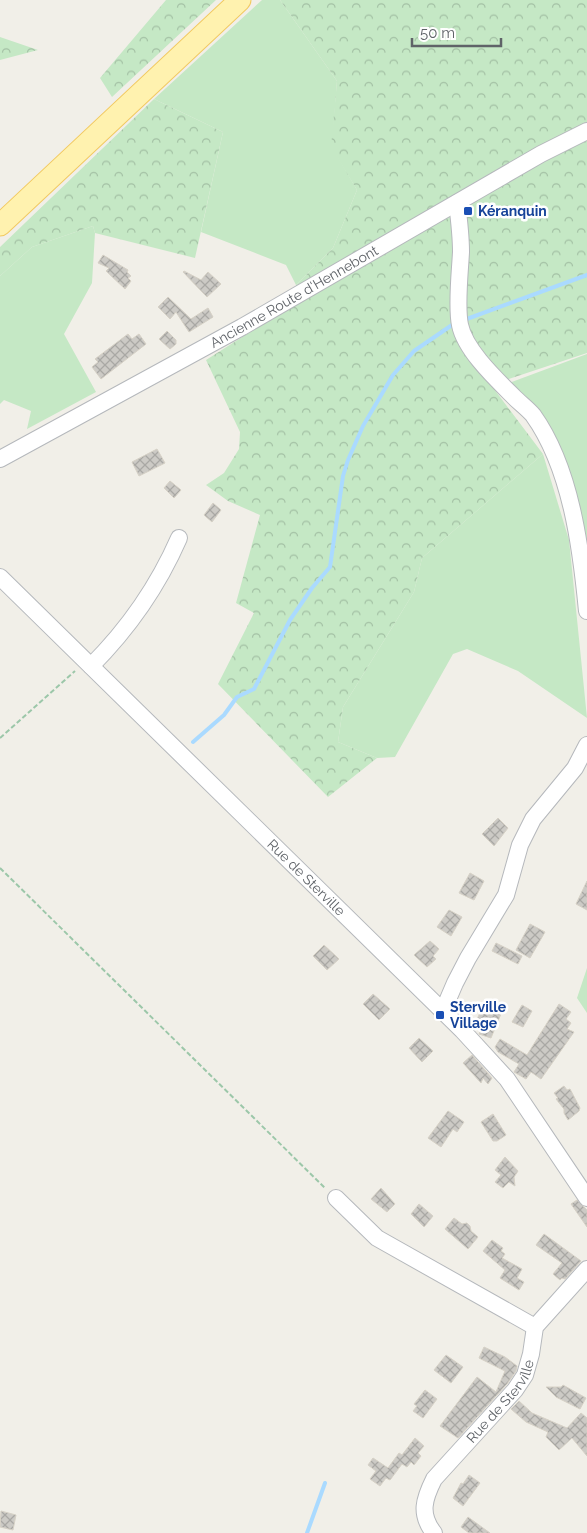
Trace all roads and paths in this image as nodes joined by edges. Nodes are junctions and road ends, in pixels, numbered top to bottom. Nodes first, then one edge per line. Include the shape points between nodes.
1 (240, 0) edge
2 (587, 131) edge
3 (457, 203) junction
4 (0, 225) edge
5 (0, 459) edge
6 (179, 538) dead end
7 (0, 577) edge
8 (587, 611) edge
9 (88, 663) junction
10 (0, 738) edge
11 (587, 745) edge
12 (0, 868) edge
13 (443, 1011) junction
14 (336, 1198) joint
15 (587, 1198) edge
16 (587, 1269) edge
17 (535, 1327) junction
18 (434, 1533) edge

1 - 4 main road
2 - 3 street, Ancienne Route d'Hennebont
3 - 5 street, Ancienne Route d'Hennebont via 242,327
3 - 8 street via 461,250 460,324 470,346 500,383 532,414 551,444 572,511
6 - 9 street via 140,609
7 - 9 street, Rue de Sterville
9 - 10 path
9 - 13 street, Rue de Sterville
11 - 13 street via 575,768 533,819 520,845 506,895 468,958
12 - 14 path
13 - 15 street, Rue de Sterville via 507,1079
14 - 17 street via 376,1238
16 - 17 street
17 - 18 street, Rue de Sterville via 529,1361 515,1390 434,1479 426,1495 427,1525

